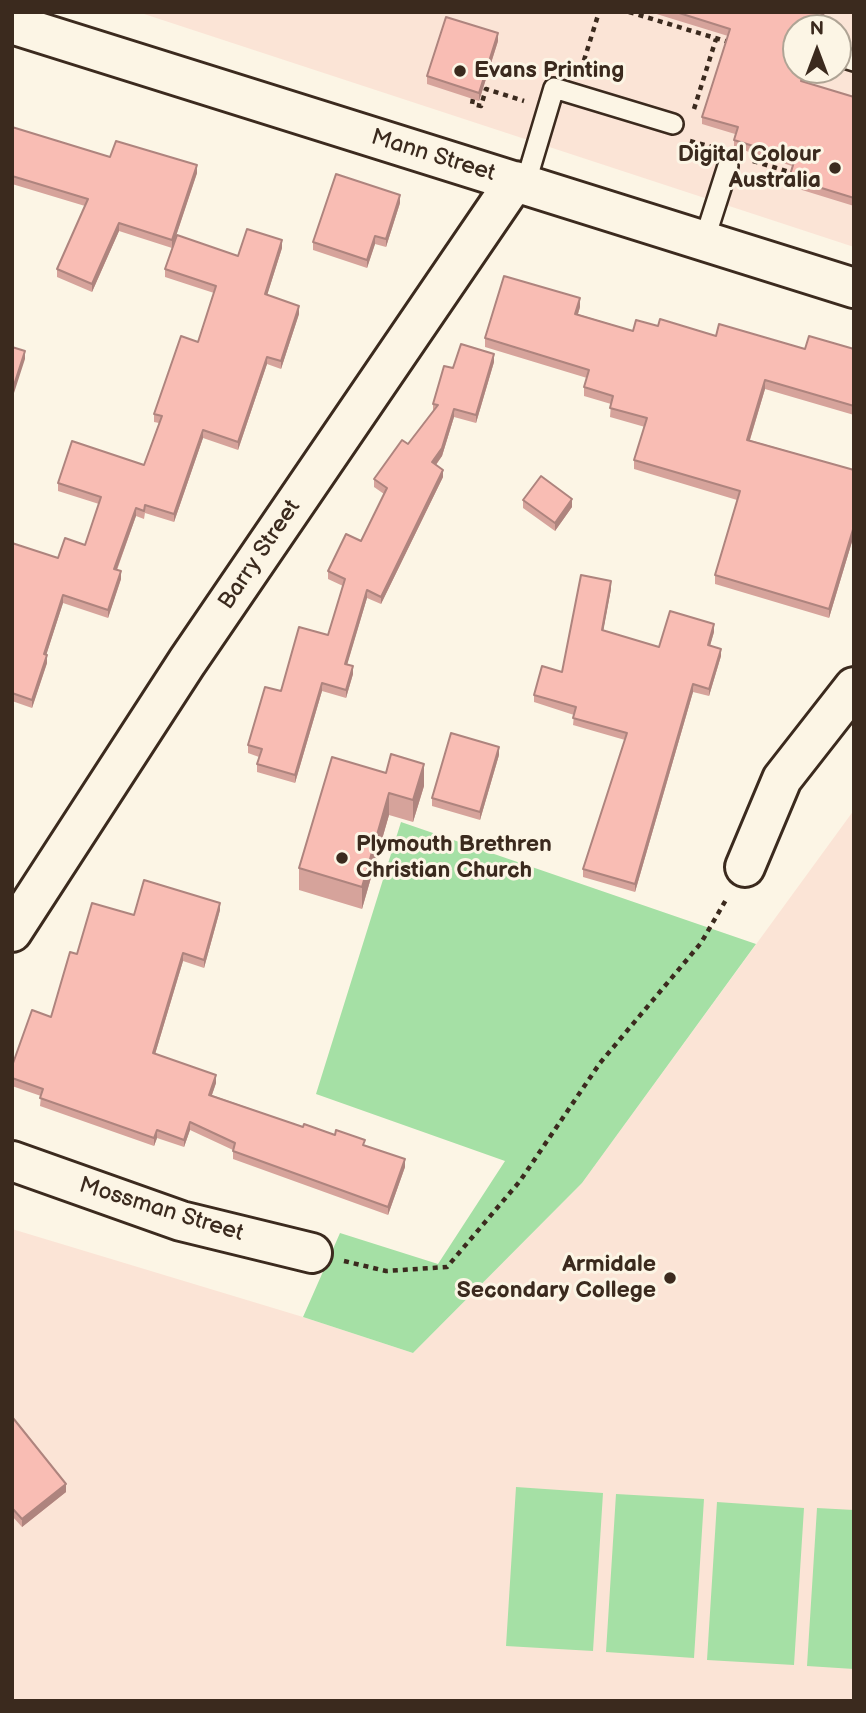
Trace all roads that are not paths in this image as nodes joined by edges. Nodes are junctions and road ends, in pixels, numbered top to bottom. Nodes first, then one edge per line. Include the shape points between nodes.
1 (12, 24) edge
2 (679, 132) road end
3 (730, 158) road end
4 (520, 183) junction
5 (704, 241) junction
6 (854, 288) edge
7 (854, 687) edge
8 (739, 878) road end
9 (12, 932) edge
10 (12, 1161) edge
11 (312, 1253) road end

1 - 4 street, Mann Street
2 - 4 lane via 554,88
3 - 5 lane
4 - 5 street, Mann Street
4 - 9 street, Barry Street via 187,662
5 - 6 street, Mann Street
7 - 8 street via 782,779
10 - 11 street, Mossman Street via 181,1221

